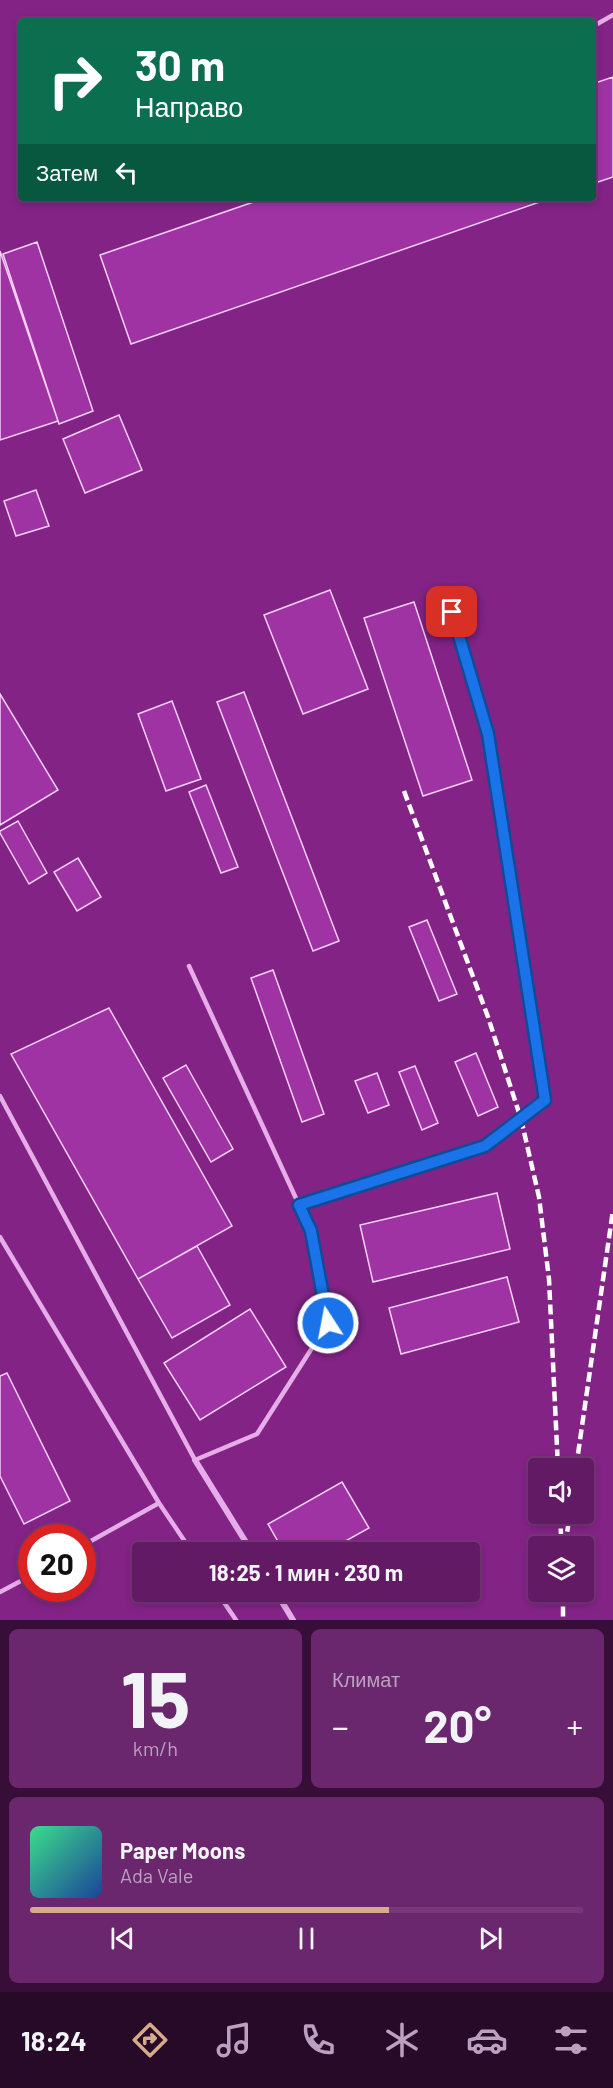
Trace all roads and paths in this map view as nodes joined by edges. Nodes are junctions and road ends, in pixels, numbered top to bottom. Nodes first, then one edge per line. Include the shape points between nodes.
1 (613, 15) edge
2 (596, 25) edge
3 (446, 591) dead end
4 (189, 966) dead end
5 (0, 1096) edge
6 (299, 1205) junction
7 (0, 1237) edge
8 (195, 1460) junction
9 (159, 1503) junction
10 (96, 1538) edge
11 (185, 1542) edge
12 (246, 1542) edge
13 (18, 1582) edge
14 (0, 1592) edge
15 (224, 1602) edge
16 (282, 1602) edge
17 (236, 1620) edge
18 (293, 1620) edge

1 - 2 lane
3 - 6 lane via 488,734 545,1100 485,1146
4 - 6 lane
5 - 8 lane
6 - 8 lane via 311,1231 328,1323 256,1434
7 - 9 lane
8 - 12 street
9 - 10 lane
9 - 11 lane
13 - 14 lane
15 - 17 lane
16 - 18 street

